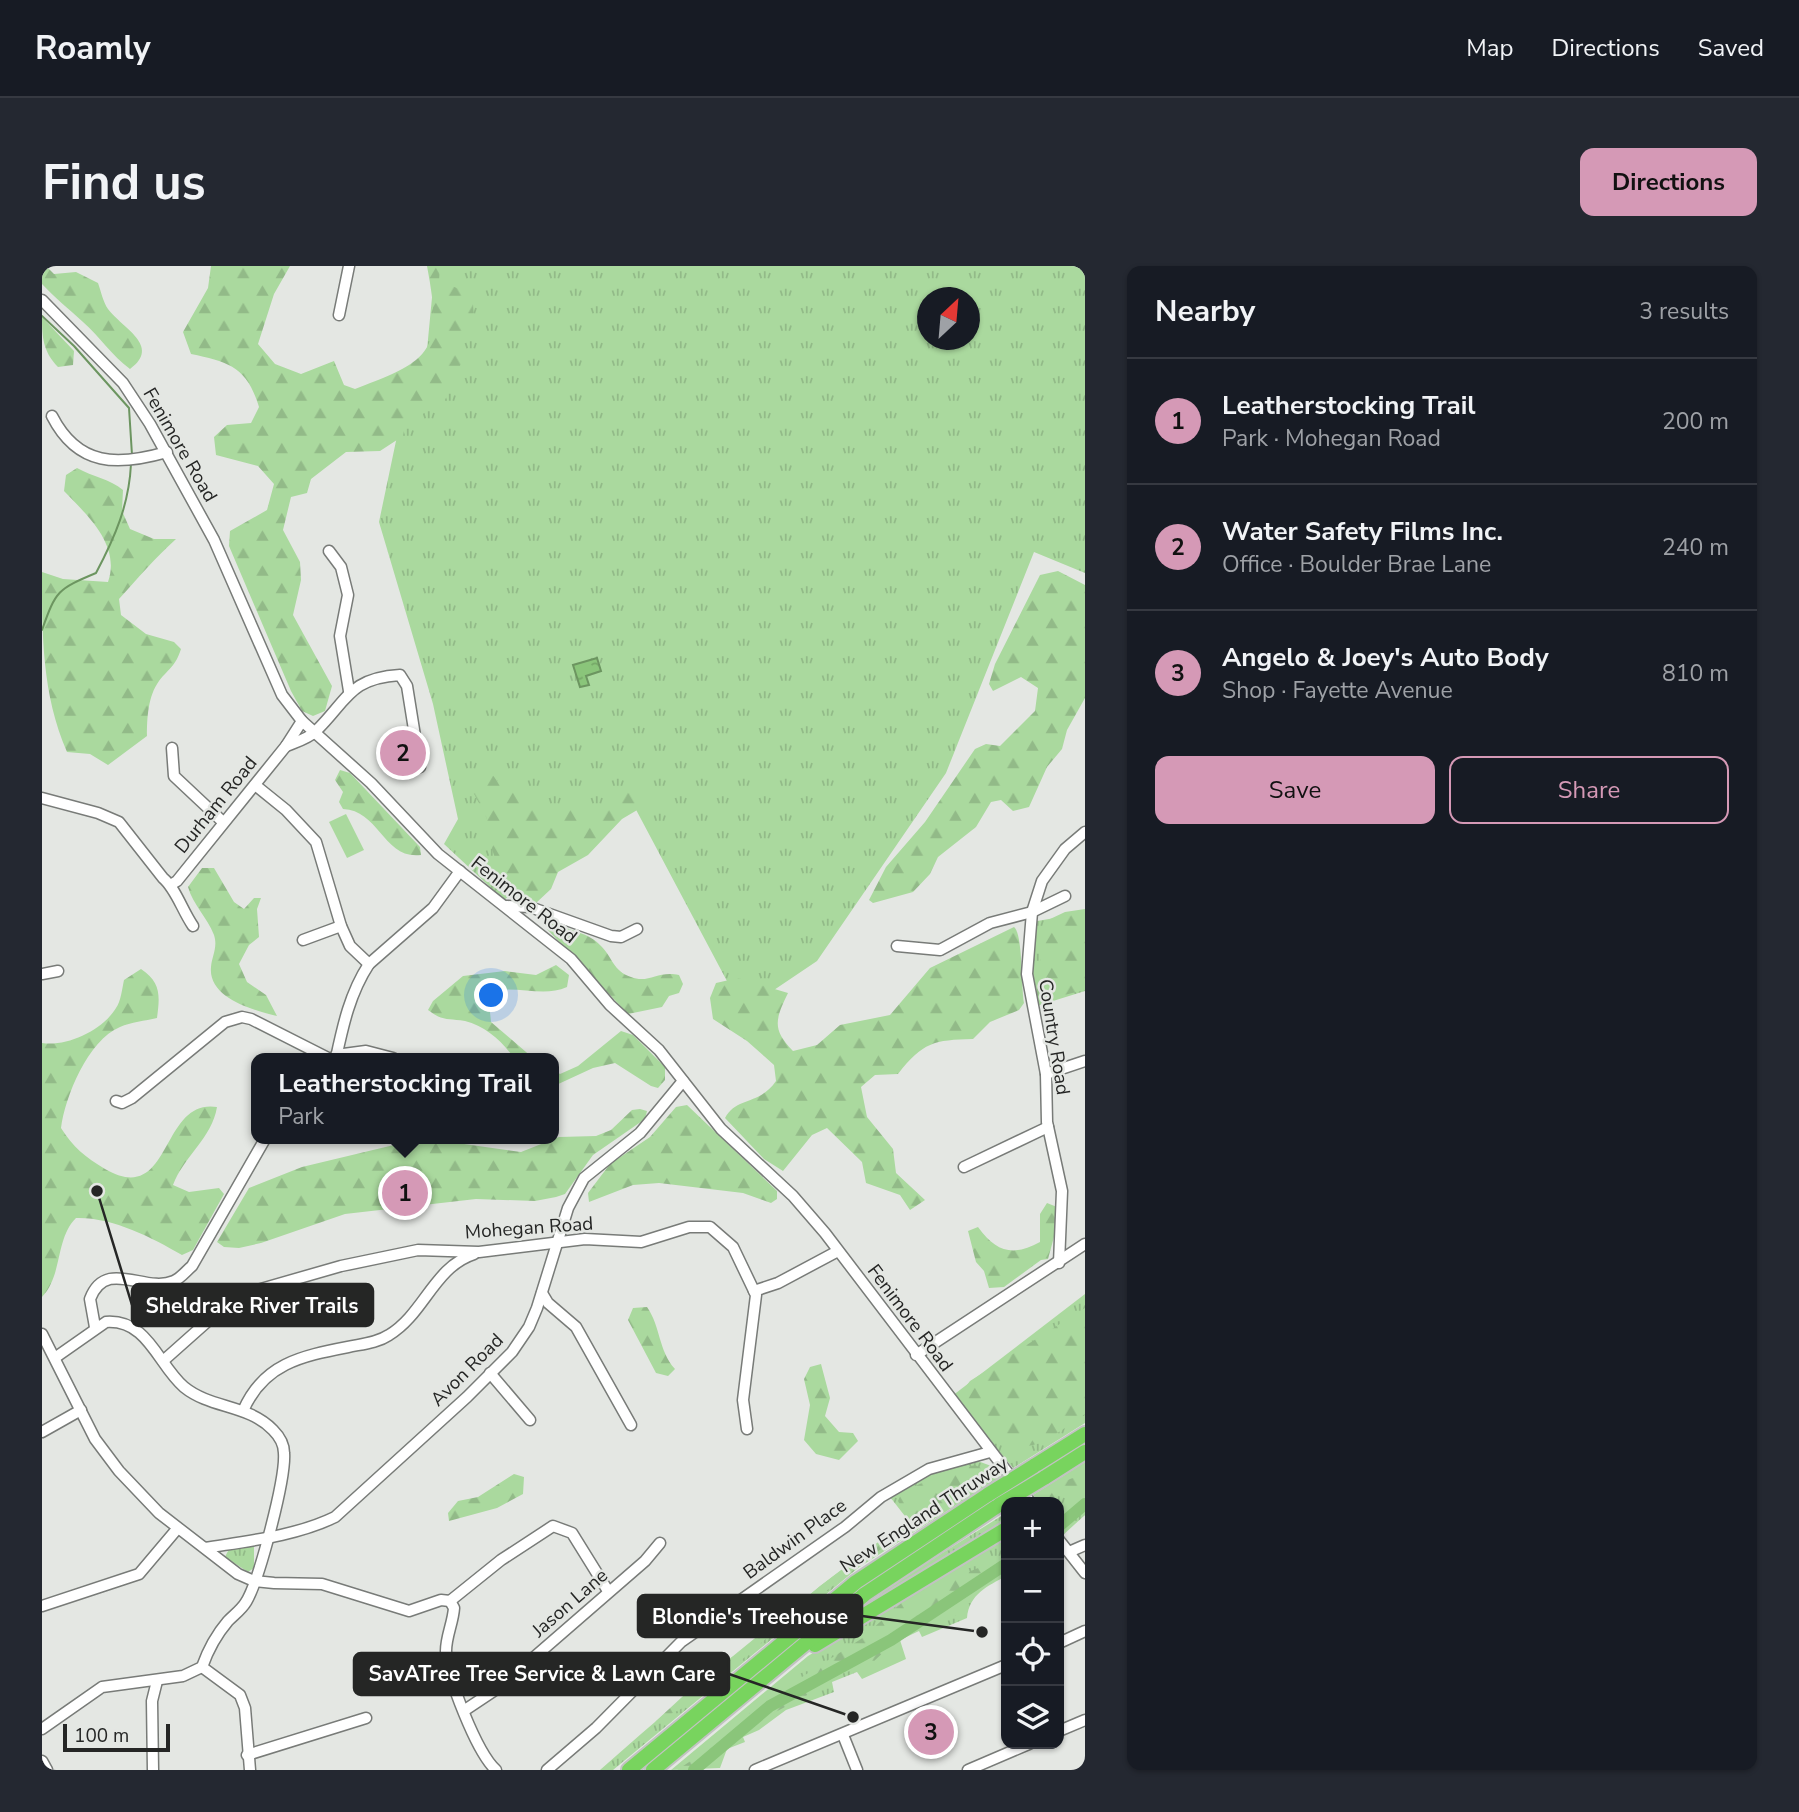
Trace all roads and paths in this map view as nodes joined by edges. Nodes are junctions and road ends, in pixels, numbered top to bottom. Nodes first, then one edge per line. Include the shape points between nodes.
1 (349, 266) edge
2 (42, 300) edge
3 (339, 315) dead end
4 (52, 416) dead end
5 (167, 452) junction
6 (329, 551) dead end
7 (349, 691) junction
8 (302, 721) junction
9 (314, 733) junction
10 (286, 747) junction
11 (172, 748) dead end
12 (420, 766) dead end
13 (255, 785) junction
14 (42, 798) edge
15 (223, 822) junction
16 (1085, 832) edge
17 (460, 871) junction
18 (172, 884) junction
19 (1065, 895) dead end
20 (507, 906) junction
21 (1032, 912) junction
22 (193, 926) dead end
23 (341, 926) junction
24 (637, 929) dead end
25 (303, 940) dead end
26 (897, 946) dead end
27 (369, 964) junction
28 (58, 971) dead end
29 (42, 974) edge
30 (324, 1053) edge
31 (334, 1053) edge
32 (355, 1053) edge
33 (374, 1053) edge
34 (1085, 1061) edge
35 (1046, 1074) junction
36 (683, 1082) junction
37 (117, 1101) dead end
38 (1048, 1127) junction
39 (262, 1144) edge
40 (964, 1167) dead end
41 (557, 1242) junction
42 (1085, 1244) edge
43 (838, 1251) junction
44 (480, 1252) junction
45 (1059, 1263) junction
46 (754, 1292) junction
47 (542, 1293) junction
48 (95, 1327) junction
49 (42, 1334) edge
50 (916, 1356) junction
51 (56, 1357) junction
52 (163, 1361) junction
53 (490, 1373) junction
54 (81, 1410) junction
55 (243, 1411) junction
56 (530, 1420) dead end
57 (631, 1426) dead end
58 (747, 1429) dead end
59 (42, 1432) edge
60 (1085, 1434) edge
61 (990, 1452) junction
62 (1085, 1452) edge
63 (1039, 1472) junction
64 (1026, 1497) edge
65 (994, 1500) junction
66 (177, 1528) junction
67 (1001, 1533) edge
68 (268, 1537) junction
69 (660, 1543) dead end
70 (1085, 1545) edge
71 (1064, 1546) edge
72 (205, 1548) junction
73 (1069, 1552) junction
74 (1085, 1573) edge
75 (254, 1581) junction
76 (608, 1591) junction
77 (450, 1601) junction
78 (42, 1606) edge
79 (1085, 1631) edge
80 (1064, 1641) edge
81 (202, 1667) junction
82 (1001, 1667) edge
83 (157, 1681) junction
84 (732, 1704) junction
85 (465, 1710) junction
86 (366, 1718) dead end
87 (1085, 1720) edge
88 (42, 1729) edge
89 (1064, 1729) edge
90 (843, 1735) junction
91 (1017, 1749) edge
92 (247, 1755) junction
93 (42, 1761) edge
94 (47, 1770) edge
95 (153, 1770) edge
96 (250, 1770) edge
97 (496, 1770) edge
98 (547, 1770) edge
99 (629, 1770) edge
100 (653, 1770) edge
101 (755, 1770) edge
102 (857, 1770) edge
103 (968, 1770) edge

1 - 3 street
2 - 5 street, Fenimore Road via 123,383
4 - 5 street via 76,447 95,458 139,460
5 - 8 street, Fenimore Road via 214,540 282,695
6 - 7 street via 341,567 348,596 340,636
7 - 9 street
7 - 12 street via 373,680 403,676
8 - 9 street, Fenimore Road
8 - 10 street, Durham Road
9 - 10 street, Durham Road
9 - 17 street, Fenimore Road
10 - 13 street, Durham Road
11 - 15 street via 174,776
13 - 15 street, Durham Road
13 - 23 street via 316,842
14 - 18 street via 119,822
15 - 18 street, Durham Road
16 - 21 street, Country Road via 1048,871
17 - 20 street, Fenimore Road
17 - 27 street via 433,908
18 - 22 street
19 - 21 street
20 - 24 street via 530,907 611,936 621,937
20 - 36 street, Fenimore Road via 571,959 659,1050
21 - 26 street via 990,923 940,950
21 - 35 street, Country Road via 1027,974
23 - 25 street
23 - 27 street via 350,946
27 - 31 street via 349,1004
28 - 29 street
30 - 37 street via 242,1017 225,1022 132,1098
32 - 33 street
34 - 35 street
35 - 38 street, Country Road
36 - 41 street, Avon Road via 640,1133 584,1178
36 - 43 street, Fenimore Road via 720,1129 793,1196
38 - 40 street
38 - 45 street, Country Road via 1062,1191
39 - 48 street via 192,1266 174,1281 161,1284 113,1277 104,1280 90,1299
41 - 44 street, Mohegan Road
41 - 46 street, Mohegan Road via 641,1242 689,1227 710,1227 733,1247
41 - 47 street, Avon Road
42 - 45 street
43 - 46 street
43 - 50 street, Fenimore Road
44 - 52 street, Mohegan Road via 395,1253 261,1287 226,1305
44 - 55 street via 443,1274 414,1312 388,1336 275,1368 257,1383
45 - 50 street
46 - 58 street via 743,1400
47 - 53 street, Avon Road via 522,1339
47 - 57 street via 576,1327
48 - 51 street
48 - 52 street via 112,1321 124,1325 142,1334
49 - 51 street
50 - 61 street, Fenimore Road
51 - 54 street
52 - 55 street via 195,1396
53 - 56 street
53 - 68 street, Avon Road via 350,1507 320,1524
54 - 59 street
54 - 66 street via 104,1452
55 - 68 street via 274,1430 284,1450
60 - 63 highway, New England Thruway
61 - 64 street, Fenimore Road
61 - 98 street, Baldwin Place via 929,1469 881,1497 681,1642
62 - 63 highway, New England Thruway
63 - 65 highway, New England Thruway, bridge
65 - 84 highway, New England Thruway via 884,1580
65 - 99 highway, New England Thruway via 856,1582
66 - 72 street
66 - 78 street via 139,1574
67 - 84 highway via 828,1635
68 - 72 street, Avon Road
68 - 75 street
69 - 76 street, Jason Lane via 645,1562
70 - 73 street
71 - 73 street
72 - 75 street
73 - 74 street
75 - 77 street via 322,1584 410,1611
75 - 81 street via 245,1604 210,1645
76 - 77 street via 572,1533 553,1526
76 - 85 street, Jason Lane via 501,1686
77 - 85 street via 454,1608 446,1653
79 - 80 street
81 - 83 street
81 - 92 street via 240,1695
82 - 90 street
83 - 88 street via 102,1688
83 - 95 street via 152,1701
84 - 100 highway, New England Thruway
85 - 97 street via 482,1752
86 - 92 street
87 - 89 street
90 - 101 street
90 - 102 street
91 - 103 street
92 - 96 street
93 - 94 street

